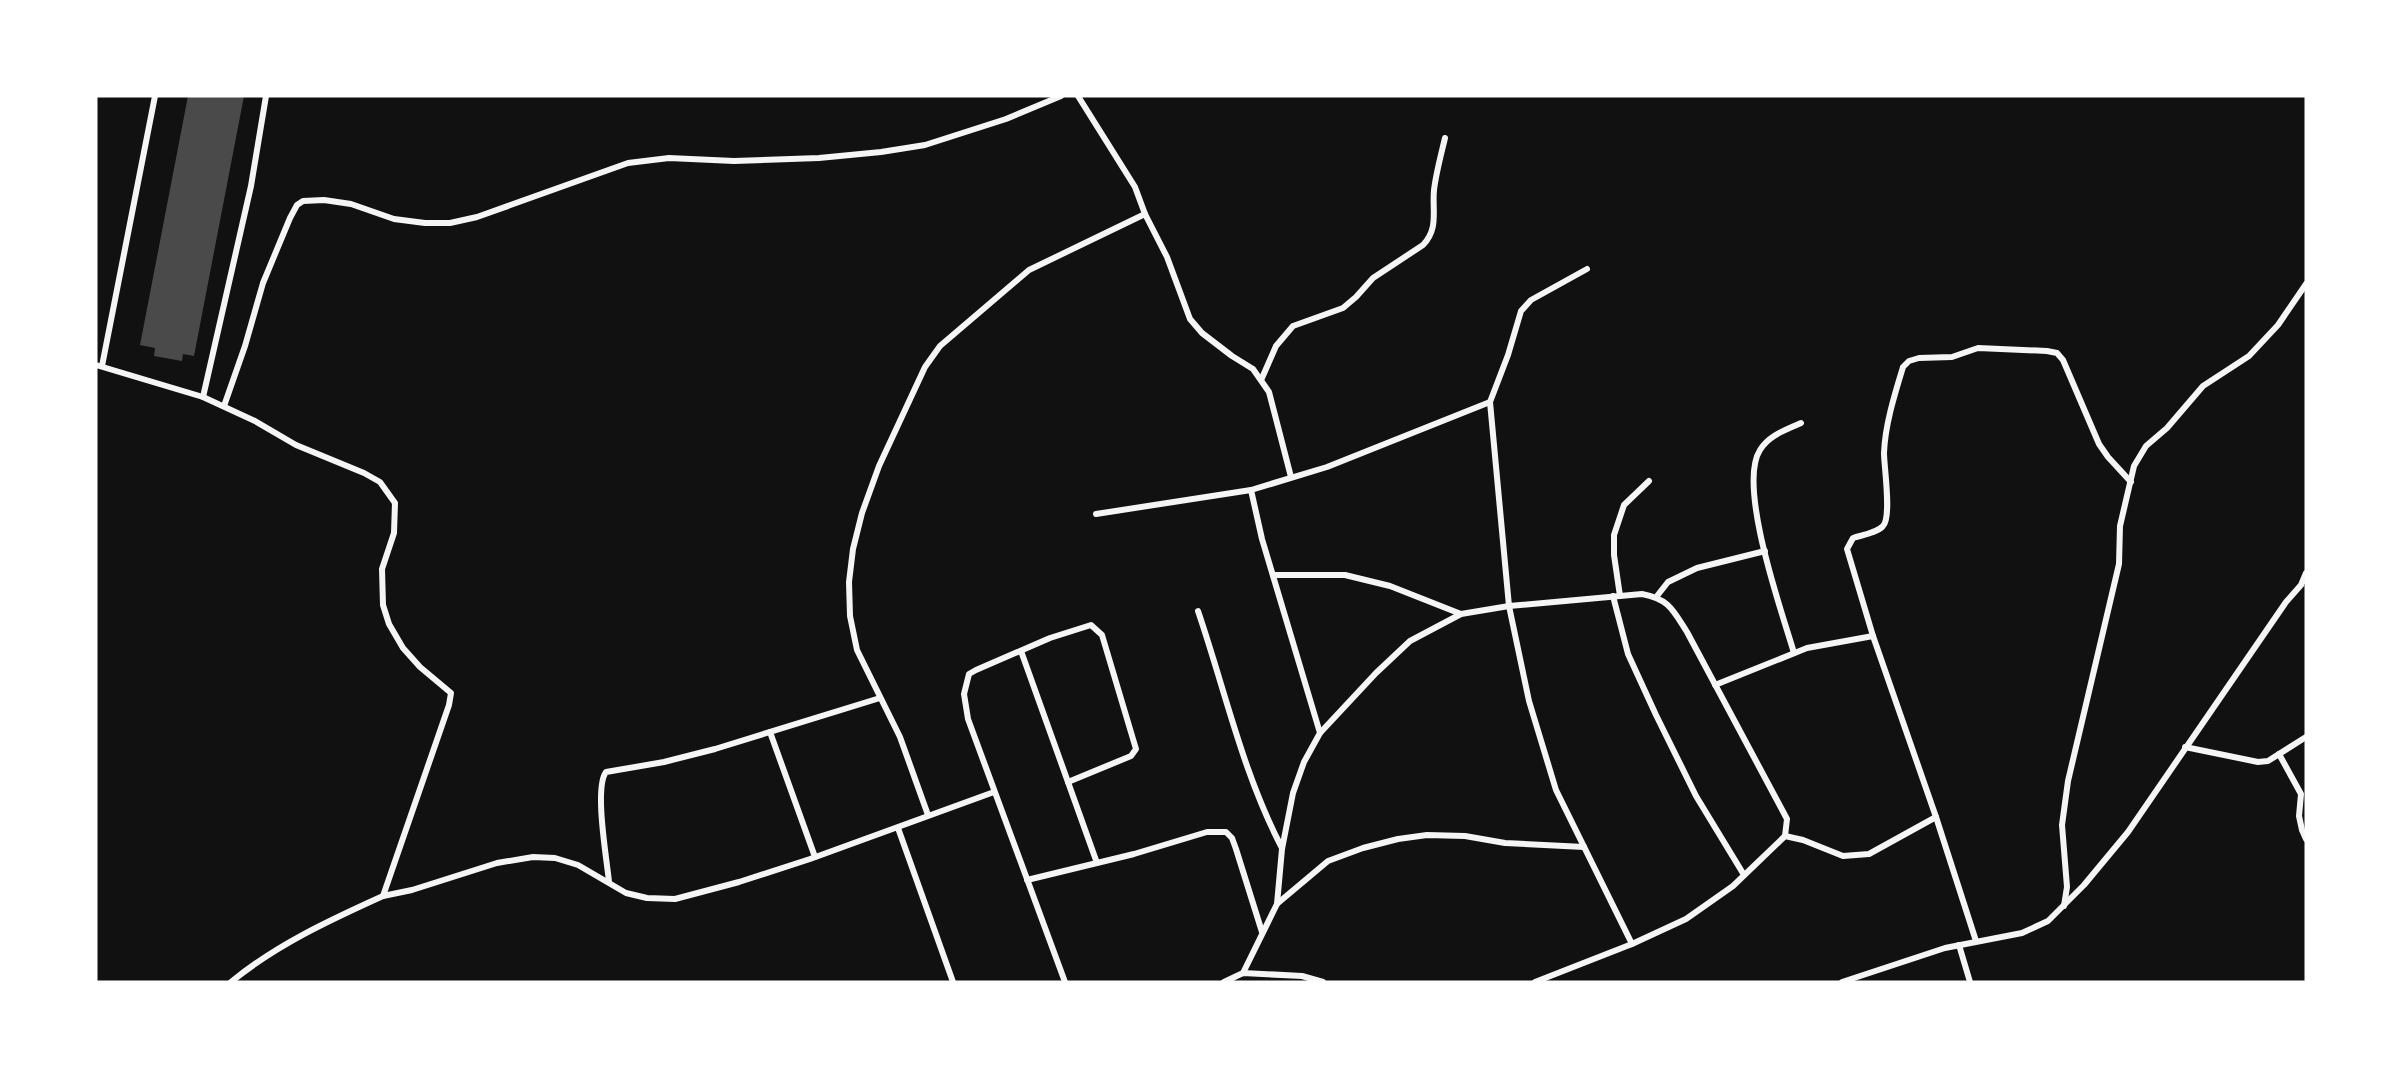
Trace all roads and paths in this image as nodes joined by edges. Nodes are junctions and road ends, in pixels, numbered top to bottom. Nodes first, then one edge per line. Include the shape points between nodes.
1 (154, 96) edge
2 (266, 96) edge
3 (1061, 96) edge
4 (1078, 96) edge
5 (1445, 138) dead end
6 (1145, 214) junction
7 (1587, 268) dead end
8 (2306, 284) edge
9 (99, 365) edge
10 (1262, 378) junction
11 (203, 397) junction
12 (1490, 402) junction
13 (224, 406) junction
14 (1801, 423) dead end
15 (1291, 477) junction
16 (1650, 481) dead end
17 (2131, 482) junction
18 (1251, 490) junction
19 (1096, 514) dead end
20 (1765, 550) junction
21 (2306, 573) edge
22 (1273, 575) junction
23 (2304, 586) edge
24 (1612, 596) junction
25 (1620, 596) junction
26 (1657, 596) junction
27 (1509, 606) junction
28 (1198, 611) dead end
29 (1461, 614) junction
30 (1873, 636) junction
31 (1021, 651) junction
32 (1794, 653) junction
33 (1715, 685) junction
34 (880, 698) junction
35 (771, 732) junction
36 (1320, 733) junction
37 (2306, 736) edge
38 (2185, 747) junction
39 (2279, 754) junction
40 (1068, 782) junction
41 (994, 792) junction
42 (928, 815) junction
43 (1936, 817) junction
44 (898, 828) junction
45 (1785, 836) junction
46 (2306, 839) edge
47 (1584, 847) junction
48 (1282, 849) junction
49 (815, 857) junction
50 (1097, 863) junction
51 (1744, 875) junction
52 (1027, 880) junction
53 (609, 882) junction
54 (382, 896) junction
55 (1277, 904) junction
56 (2064, 906) junction
57 (1262, 932) junction
58 (1976, 941) junction
59 (1632, 944) junction
60 (1959, 945) junction
61 (1243, 973) junction
62 (1302, 979) edge
63 (231, 982) edge
64 (953, 982) edge
65 (1065, 982) edge
66 (1224, 982) edge
67 (1323, 982) edge
68 (1535, 982) edge
69 (1842, 982) edge
70 (1971, 982) edge

1 - 9 street
2 - 11 street via 251,186
3 - 13 street via 925,145 881,152 819,158 669,158 628,163 450,223 394,219 351,204 303,201 290,218 263,283
4 - 6 street via 1135,187
5 - 10 street via 1434,190 1434,230 1429,239 1373,278 1342,308 1293,326 1276,346
6 - 10 street via 1167,257 1190,319 1202,333
6 - 34 street via 1029,270 940,346 925,367 879,466 853,549 850,616 857,650
7 - 12 street via 1531,300 1521,311
8 - 17 street via 2278,325 2249,356 2203,386 2146,446 2134,466
9 - 11 street
10 - 15 street via 1277,418
11 - 13 street
12 - 15 street via 1327,467
12 - 27 street
13 - 54 street via 296,445 380,482 395,503 394,532 382,569 383,605 403,648 451,693
14 - 20 street via 1770,437 1753,468 1757,518
15 - 18 street
16 - 25 street via 1624,505 1614,535
17 - 30 street via 2099,444 2057,353 1978,348 1952,357 1909,361 1901,375 1884,452 1886,520 1881,528 1853,538 1847,549
17 - 56 street via 2120,526 2119,564 2068,781 2062,825 2067,887
18 - 19 street
18 - 22 street
20 - 26 street via 1697,568 1668,582
20 - 32 street
21 - 23 street
22 - 29 street via 1345,575 1390,586
22 - 36 street
23 - 38 street via 2286,602
24 - 25 street
24 - 27 street
24 - 51 street via 1628,654 1656,715 1696,796
25 - 26 street
26 - 33 street via 1670,605
27 - 29 street
27 - 47 street via 1529,702 1553,779
28 - 48 street via 1263,813
29 - 36 street via 1410,641
30 - 32 street
30 - 43 street
31 - 40 street
31 - 40 street via 1086,626 1095,627 1102,635 1136,749 1131,756
31 - 41 street via 969,674 965,685 966,711
32 - 33 street
33 - 45 street via 1787,819
34 - 35 street
34 - 42 street via 900,737
35 - 49 street
35 - 53 street via 664,762 606,772 600,796
36 - 48 street via 1293,793
37 - 39 street
38 - 39 street via 2258,762
38 - 56 street via 2128,832
39 - 46 street via 2301,794 2299,816
40 - 50 street
41 - 42 street
41 - 52 street
42 - 44 street
43 - 45 street via 1869,854 1843,856
43 - 58 street
44 - 49 street
44 - 64 street
45 - 51 street
47 - 55 street via 1505,843 1465,836 1398,839 1328,861
47 - 59 street
48 - 55 street
49 - 53 street via 675,899 626,893
50 - 52 street
50 - 57 street via 1207,832 1226,832 1236,849
51 - 59 street via 1686,919
52 - 65 street
53 - 54 street via 578,865 533,857 497,863
54 - 63 street via 310,931
55 - 57 street
56 - 58 street via 2048,921 2022,933
57 - 61 street
58 - 60 street
59 - 68 street
60 - 69 street
60 - 70 street
61 - 62 street
61 - 66 street
62 - 67 street

